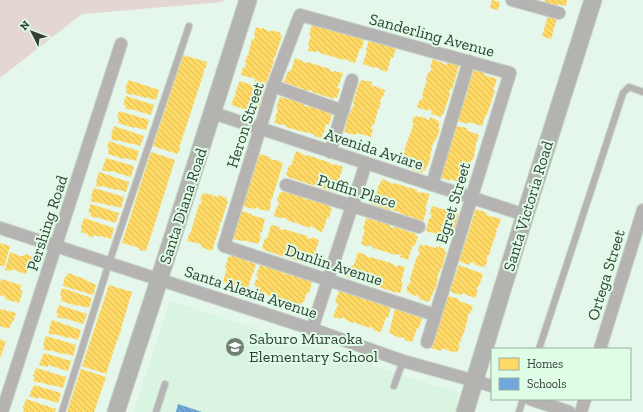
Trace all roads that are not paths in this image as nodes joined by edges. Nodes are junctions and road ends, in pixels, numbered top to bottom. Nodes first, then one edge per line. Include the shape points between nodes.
1 (248, 0) edge
2 (512, 0) edge
3 (593, 0) edge
4 (558, 13) dead end
5 (300, 15) joint
6 (189, 26) dead end
7 (121, 44) dead end
8 (469, 61) junction
9 (510, 73) joint
10 (352, 80) dead end
11 (273, 86) junction
12 (643, 92) edge
13 (343, 111) junction
14 (213, 113) junction
15 (260, 129) junction
16 (330, 152) junction
17 (366, 163) junction
18 (286, 185) dead end
19 (432, 185) junction
20 (471, 198) junction
21 (352, 206) junction
22 (643, 210) edge
23 (525, 216) junction
24 (419, 227) dead end
25 (0, 228) edge
26 (56, 246) junction
27 (224, 246) joint
28 (109, 263) junction
29 (160, 279) junction
30 (328, 280) junction
31 (435, 315) junction
32 (312, 329) junction
33 (427, 342) dead end
34 (539, 348) edge
35 (600, 348) edge
36 (403, 361) junction
37 (475, 381) junction
38 (165, 384) dead end
39 (394, 386) dead end
40 (491, 386) edge
41 (523, 400) edge
42 (533, 400) edge
43 (585, 400) edge
44 (2, 412) edge
45 (62, 412) edge
46 (116, 412) edge
47 (156, 412) edge
48 (465, 412) edge
49 (519, 412) edge
50 (569, 412) edge
51 (581, 412) edge

1 - 14 street, Santa Diana Road
2 - 4 street
3 - 23 street, Santa Victoria Road
5 - 8 street, Sanderling Avenue
5 - 11 street, Heron Street
6 - 28 lane
7 - 26 street, Pershing Road
8 - 9 street, Sanderling Avenue
8 - 19 street
9 - 20 street, Egret Street
10 - 13 street
11 - 13 street
11 - 15 street, Heron Street
12 - 34 lane via 629,87 623,93
13 - 16 street
14 - 15 street, Avenida Aviare
14 - 29 street, Santa Diana Road
15 - 16 street, Avenida Aviare
15 - 27 street, Heron Street
16 - 17 street, Avenida Aviare
17 - 19 street, Avenida Aviare
17 - 21 street
18 - 21 street, Puffin Place
19 - 20 street, Avenida Aviare
20 - 23 street, Avenida Aviare
20 - 31 street, Egret Street
21 - 24 street, Puffin Place
21 - 30 street
22 - 35 street, Ortega Street
23 - 37 street, Santa Victoria Road
25 - 26 street, Santa Alexia Avenue
26 - 28 street, Santa Alexia Avenue
26 - 44 street, Pershing Road
27 - 30 street, Dunlin Avenue
28 - 29 street, Santa Alexia Avenue
28 - 45 lane
29 - 32 street, Santa Alexia Avenue
29 - 46 street, Santa Diana Road
30 - 31 street, Dunlin Avenue
30 - 32 street
31 - 33 street, Egret Street
32 - 36 street, Santa Alexia Avenue
36 - 37 street, Santa Alexia Avenue
36 - 39 lane
37 - 40 street, Santa Alexia Avenue
37 - 48 street, Santa Victoria Road
38 - 47 lane
41 - 49 lane
42 - 50 street
43 - 51 street

